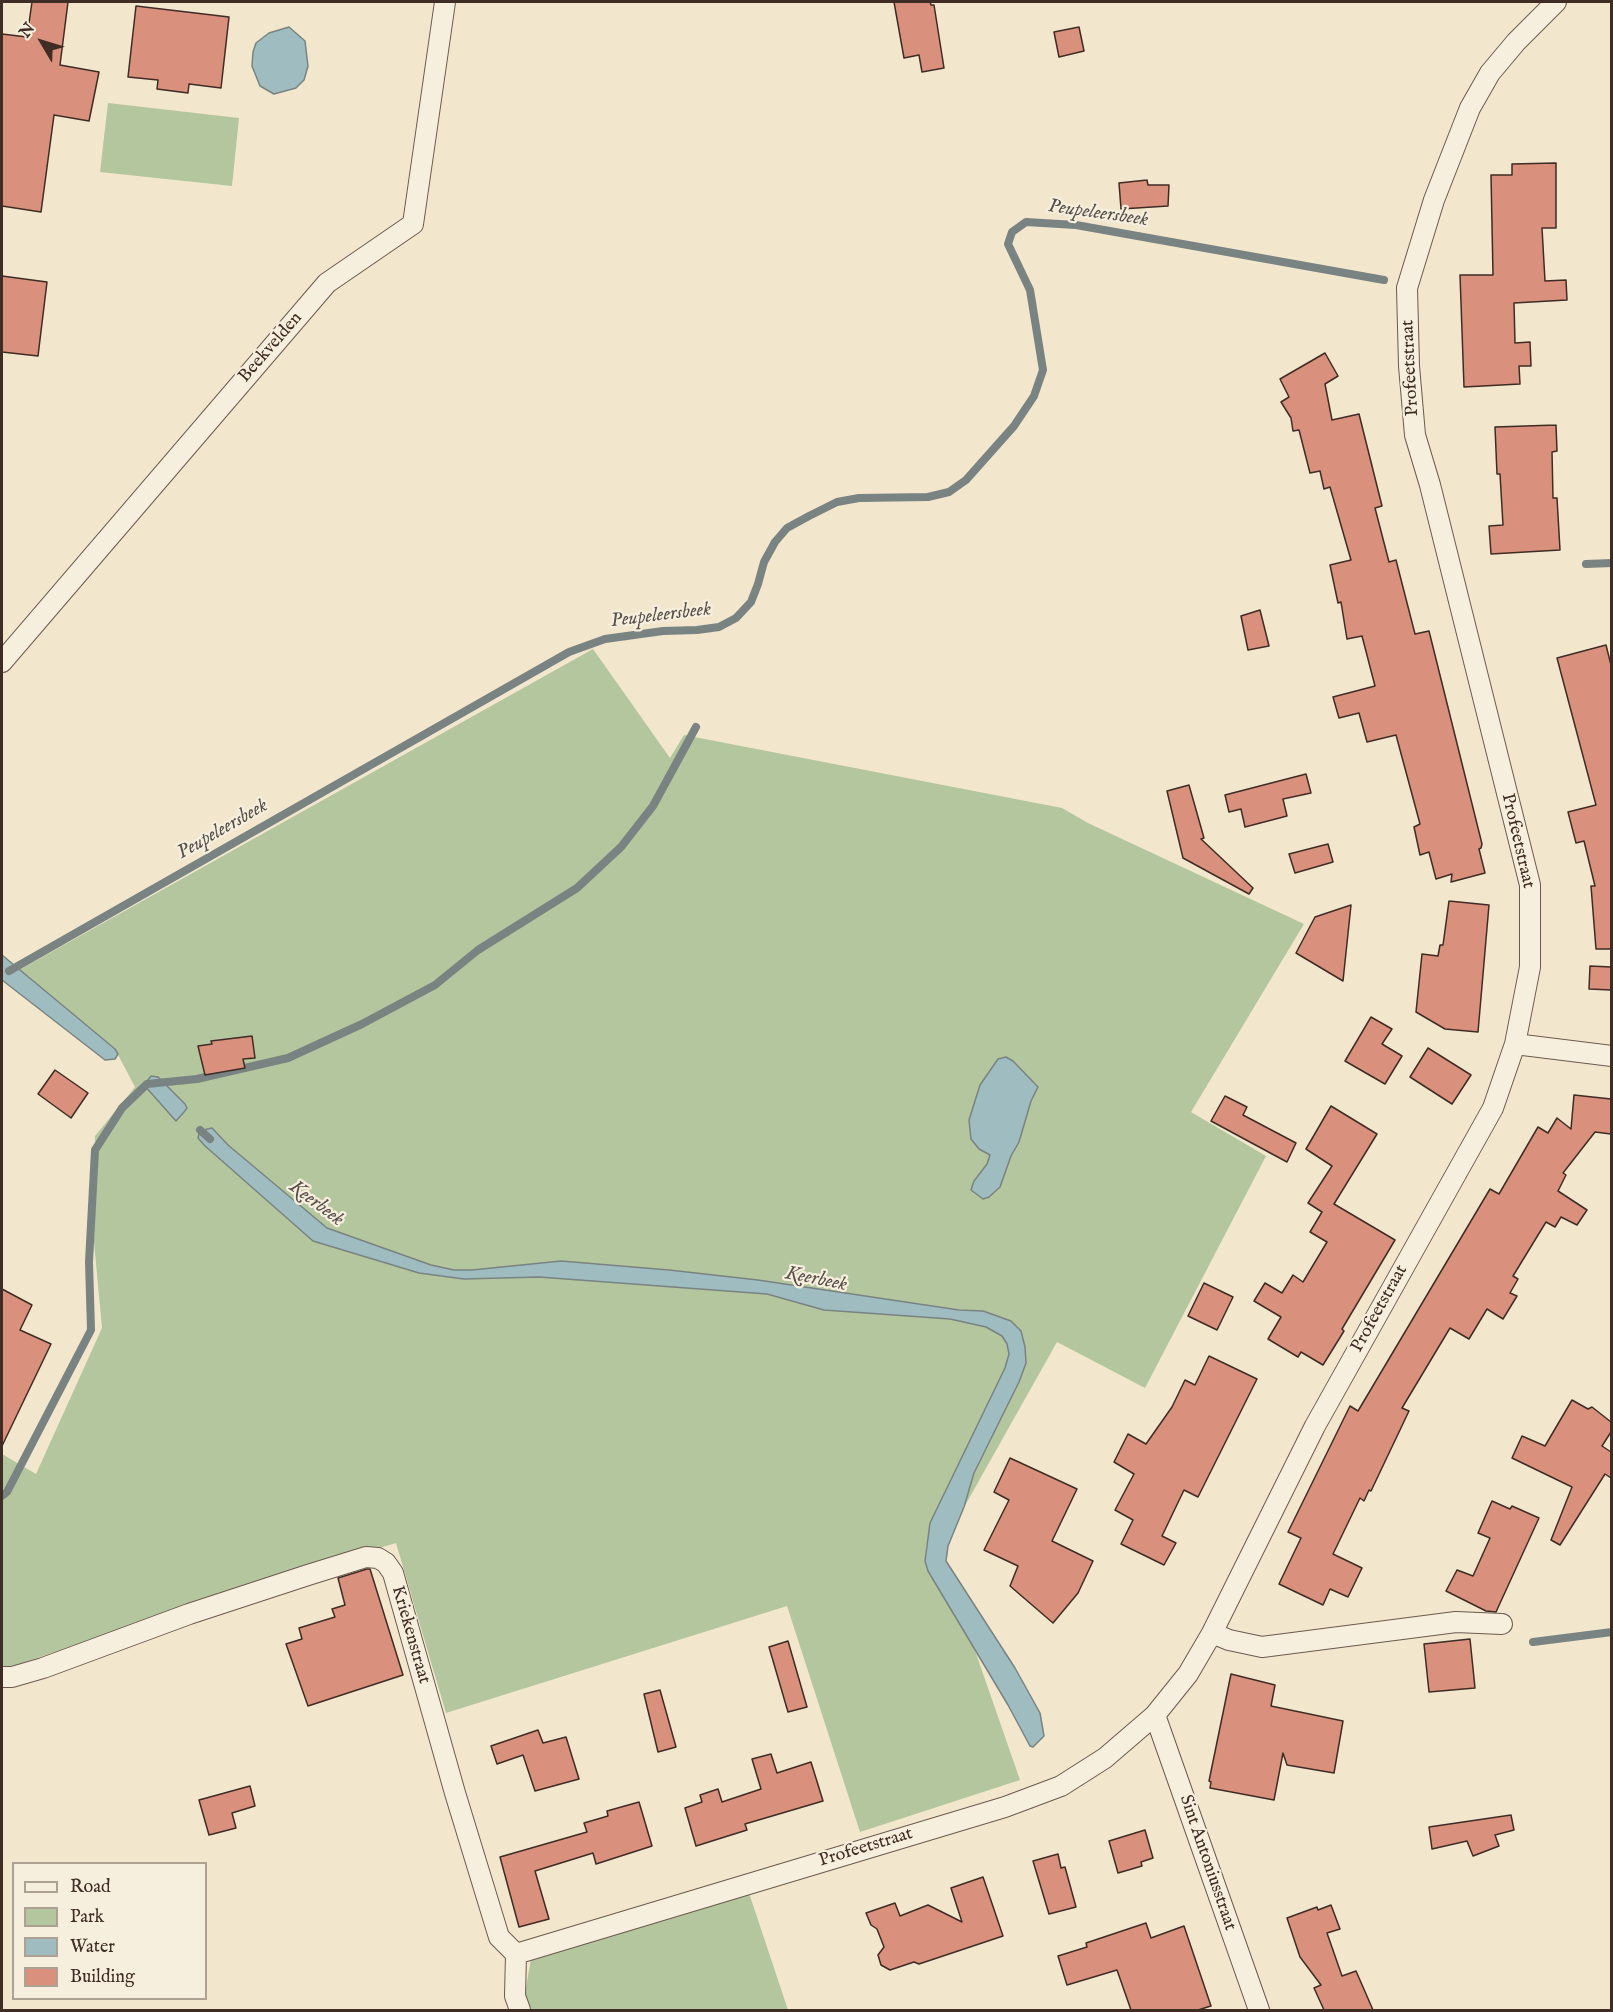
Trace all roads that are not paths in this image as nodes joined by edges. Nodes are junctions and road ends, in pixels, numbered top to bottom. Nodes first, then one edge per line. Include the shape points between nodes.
1 (445, 2) edge
2 (1556, 2) edge
3 (2, 662) edge
4 (1515, 1044) junction
5 (1611, 1056) edge
6 (1502, 1624) dead end
7 (1212, 1633) junction
8 (2, 1677) edge
9 (1155, 1715) junction
10 (516, 1953) junction
11 (520, 2010) edge
12 (1259, 2010) edge

1 - 3 street, Beekvelden via 413,224 327,283
2 - 4 street, Profeetstraat via 1516,42 1470,108 1434,200 1407,288 1415,435 1530,885 1530,967
4 - 5 street
4 - 7 street, Profeetstraat via 1492,1108 1315,1426
6 - 7 street via 1456,1622 1262,1647
7 - 9 street, Profeetstraat via 1188,1674
8 - 10 street, Kriekenstraat via 43,1668 308,1575 366,1557 378,1558 393,1573 499,1937
9 - 10 street, Profeetstraat via 1106,1758 1061,1786 1005,1807
9 - 12 street, Sint Antoniusstraat
10 - 11 street via 515,1996

